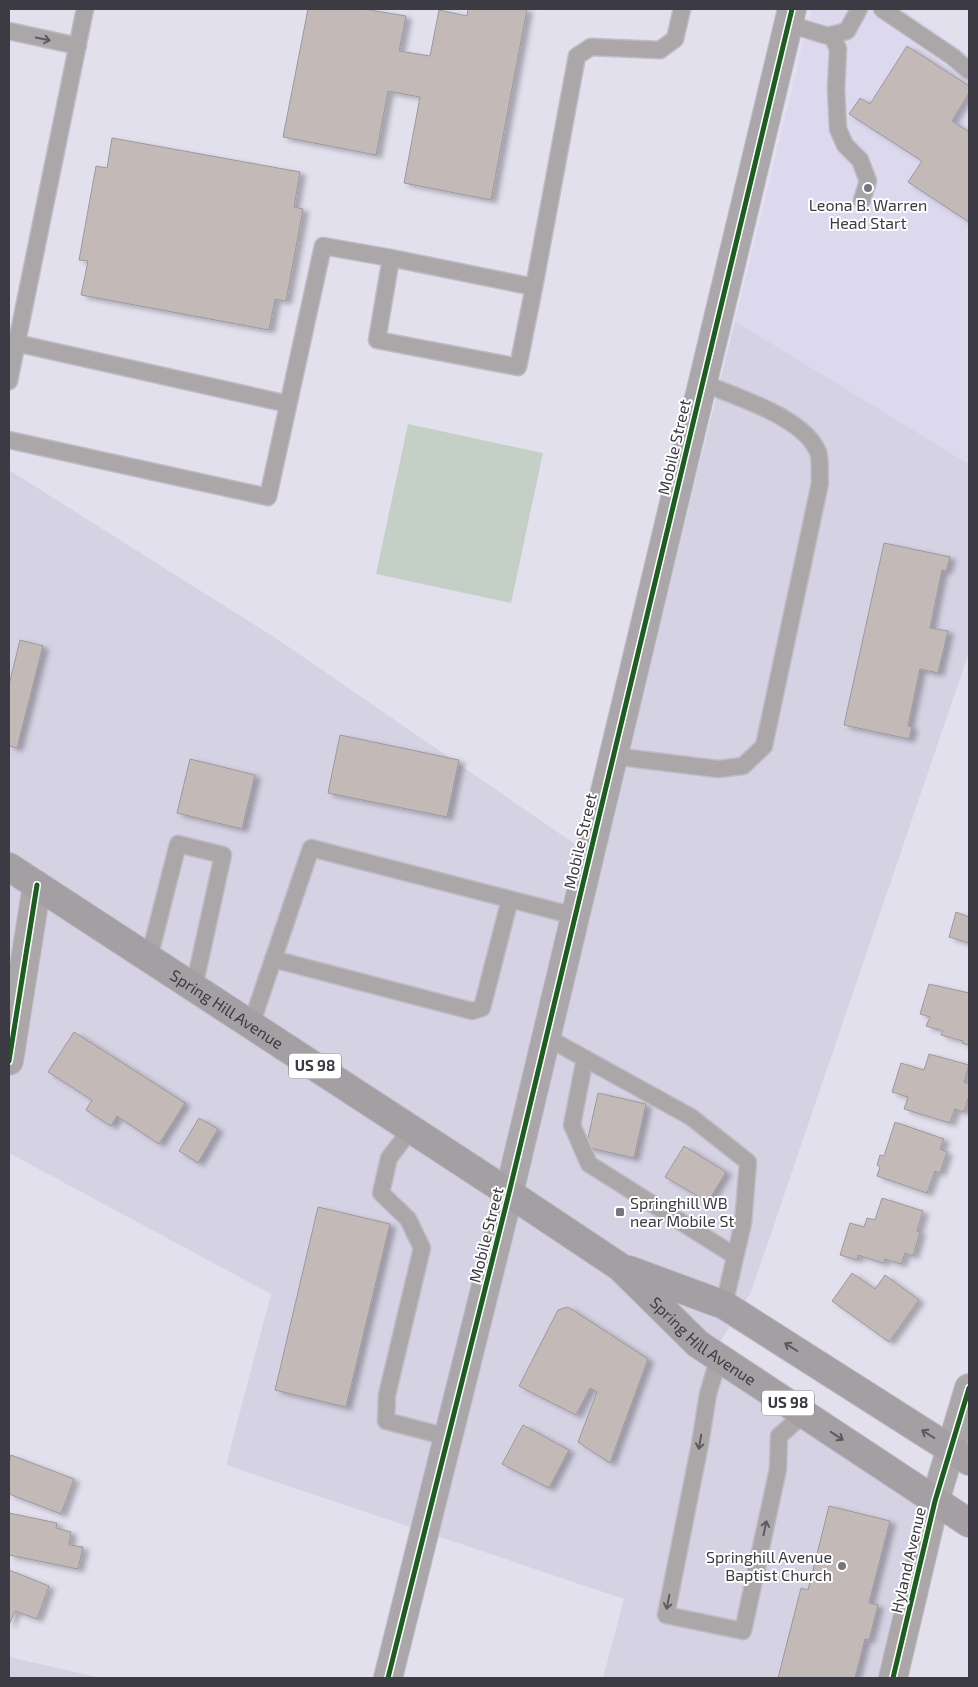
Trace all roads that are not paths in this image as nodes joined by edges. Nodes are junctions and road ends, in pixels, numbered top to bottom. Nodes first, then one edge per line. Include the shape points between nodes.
1 (85, 9) edge
2 (682, 9) edge
3 (859, 9) edge
4 (882, 9) edge
5 (790, 16) edge
6 (9, 31) edge
7 (832, 34) junction
8 (78, 46) junction
9 (969, 71) edge
10 (862, 200) dead end
11 (391, 258) junction
12 (534, 287) junction
13 (16, 343) junction
14 (9, 380) edge
15 (703, 383) junction
16 (288, 404) junction
17 (9, 440) edge
18 (613, 756) junction
19 (9, 867) edge
20 (37, 885) junction
21 (510, 899) junction
22 (575, 916) junction
23 (149, 958) junction
24 (273, 959) junction
25 (194, 987) junction
26 (251, 1025) junction
27 (546, 1037) junction
28 (585, 1058) junction
29 (9, 1061) edge
30 (411, 1129) junction
31 (509, 1193) junction
32 (735, 1256) junction
33 (620, 1267) junction
34 (724, 1305) junction
35 (718, 1357) junction
36 (969, 1388) edge
37 (804, 1414) junction
38 (448, 1437) junction
39 (960, 1455) edge
40 (935, 1500) junction
41 (969, 1523) edge
42 (388, 1678) edge
43 (893, 1678) edge

1 - 8 lane
2 - 12 lane via 676,39 660,50 591,47 578,56
3 - 7 lane via 847,31
4 - 9 lane
5 - 7 lane via 828,36
5 - 15 street, Mobile Street
6 -> 8 lane
7 - 10 lane via 838,49 838,129 844,145 860,160 868,181
8 - 13 lane
11 - 12 lane
11 - 12 lane via 376,340 518,368
11 - 16 lane via 323,246
13 - 14 lane
13 - 16 lane
15 - 18 street, Mobile Street
15 - 18 lane via 773,412 802,430 819,453 820,483 764,746 743,766 718,770
16 - 17 lane via 268,497
18 - 22 street, Mobile Street
19 - 20 main road, Spring Hill Avenue / US 98
20 - 23 main road, Spring Hill Avenue / US 98
20 - 29 street
21 - 22 lane
21 - 24 lane via 311,848
21 - 24 lane via 482,1008 472,1011
22 - 27 street, Mobile Street
23 - 25 main road, Spring Hill Avenue / US 98
23 - 25 lane via 178,844 223,855
24 - 26 lane
25 - 26 main road, Spring Hill Avenue / US 98
26 - 30 main road, Spring Hill Avenue / US 98
27 - 28 lane
27 - 31 street, Mobile Street
28 - 32 lane via 572,1125 589,1164
28 - 32 lane via 691,1117 748,1162 743,1223
30 - 31 main road, Spring Hill Avenue / US 98
30 - 38 lane via 390,1158 381,1193 408,1219 422,1248 387,1395 386,1421
31 - 33 main road, Spring Hill Avenue / US 98
31 - 38 street, Mobile Street
32 - 34 lane
33 - 34 main road, Spring Hill Avenue / US 98
33 - 35 main road, Spring Hill Avenue / US 98 via 698,1344
39 -> 34 main road, Spring Hill Avenue / US 98
35 - 37 main road, Spring Hill Avenue / US 98
35 -> 37 lane via 666,1615 743,1631 778,1469 779,1436
36 - 39 street, Hyland Avenue
37 -> 40 main road, Spring Hill Avenue / US 98
38 - 42 street, Mobile Street
39 - 40 street, Hyland Avenue
40 - 41 main road, Spring Hill Avenue / US 98
40 - 43 street, Hyland Avenue

